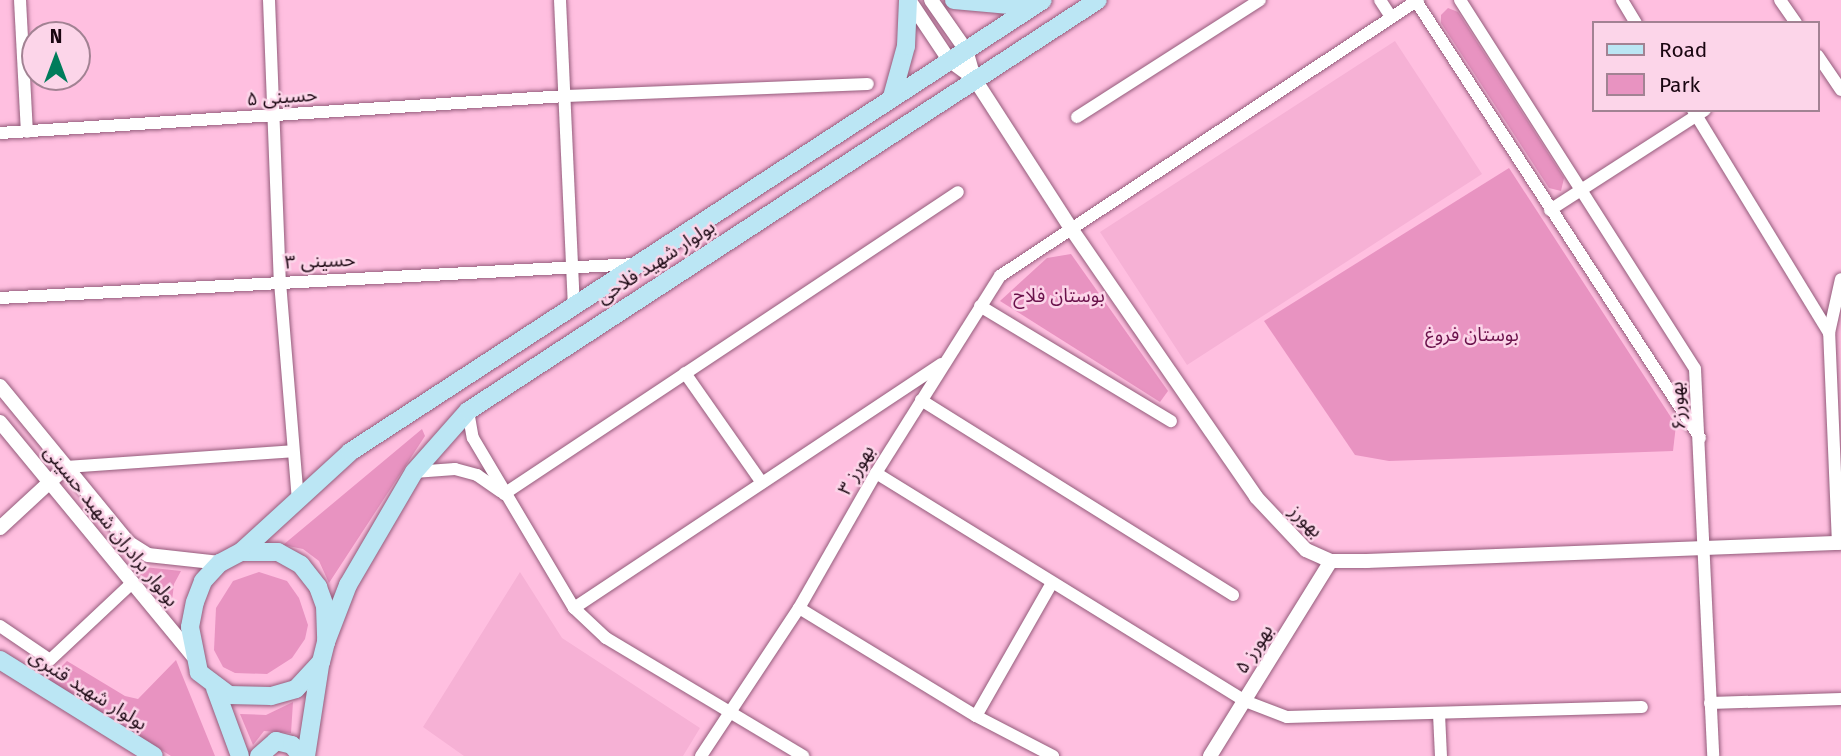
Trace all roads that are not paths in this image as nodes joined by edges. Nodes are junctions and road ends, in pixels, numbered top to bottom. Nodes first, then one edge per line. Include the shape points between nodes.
1 (20, 0) edge
2 (269, 0) edge
3 (560, 0) edge
4 (909, 0) edge
5 (932, 0) edge
6 (954, 0) edge
7 (1098, 0) edge
8 (1260, 0) edge
9 (1380, 0) edge
10 (1460, 0) edge
11 (1622, 0) edge
12 (1780, 0) edge
13 (1417, 1) edge
14 (1037, 4) edge
15 (1391, 17) junction
16 (1635, 21) edge
17 (1795, 21) edge
18 (966, 50) junction
19 (949, 60) junction
20 (1820, 60) edge
21 (974, 78) junction
22 (868, 84) dead end
23 (1841, 90) edge
24 (566, 96) junction
25 (892, 97) junction
26 (1698, 112) edge
27 (276, 117) junction
28 (1077, 117) dead end
29 (27, 132) junction
30 (0, 133) edge
31 (1581, 190) junction
32 (958, 192) dead end
33 (1550, 210) junction
34 (1070, 227) junction
35 (642, 263) junction
36 (571, 270) junction
37 (1841, 279) edge
38 (280, 282) junction
39 (0, 298) edge
40 (574, 306) junction
41 (980, 306) junction
42 (1829, 333) junction
43 (945, 361) junction
44 (685, 373) junction
45 (0, 386) edge
46 (920, 400) junction
47 (468, 411) junction
48 (1171, 421) dead end
49 (0, 422) edge
50 (1700, 439) junction
51 (292, 451) junction
52 (66, 467) junction
53 (414, 472) junction
54 (876, 473) junction
55 (50, 483) junction
56 (762, 483) junction
57 (504, 494) junction
58 (298, 499) junction
59 (0, 528) edge
60 (1840, 543) edge
61 (1704, 551) junction
62 (241, 552) junction
63 (1331, 561) junction
64 (220, 563) junction
65 (132, 583) junction
66 (1052, 583) junction
67 (1233, 596) dead end
68 (574, 608) junction
69 (799, 608) junction
70 (0, 626) edge
71 (326, 642) junction
72 (192, 655) junction
73 (0, 660) edge
74 (321, 662) junction
75 (215, 688) junction
76 (1841, 699) edge
77 (1245, 701) junction
78 (1710, 704) junction
79 (1642, 707) dead end
80 (730, 709) junction
81 (1439, 713) junction
82 (976, 716) junction
83 (154, 756) edge
84 (240, 756) edge
85 (259, 756) edge
86 (304, 756) edge
87 (701, 756) edge
88 (803, 756) edge
89 (1053, 756) edge
90 (1210, 756) edge
91 (1441, 756) edge
92 (1713, 756) edge

1 - 29 street
2 - 27 street
3 - 24 street
4 - 19 street
4 - 25 main road via 906,46
5 - 18 street
6 - 14 main road
7 - 21 main road, بولوار شهید فلاحی
8 - 28 street
9 - 15 street
10 - 31 street, بهورز۶
11 - 16 street
12 - 17 street
13 - 15 street, بهورز ۳
13 - 33 street, بهورز۶
14 - 18 main road, بولوار شهید فلاحی
15 - 34 street, بهورز ۳
18 - 19 main road, بولوار شهید فلاحی
18 - 21 street
19 - 21 street
19 - 25 main road, بولوار شهید فلاحی
20 - 23 street
21 - 34 street, بهورز
21 - 47 main road, بولوار شهید فلاحی
22 - 24 street, حسینی ۵
24 - 27 street, حسینی ۵
24 - 36 street
25 - 35 main road, بولوار شهید فلاحی
26 - 31 street
26 - 42 street
27 - 29 street, حسینی ۵
27 - 38 street
29 - 30 street, حسینی ۵
31 - 33 street
31 - 50 street, بهورز۶ via 1695,369
32 - 44 street
33 - 50 street, بهورز۶
34 - 41 street, بهورز ۳ via 1000,276
34 - 63 street, بهورز via 1256,497 1306,550
35 - 36 street, حسینی ۳
35 - 40 main road, بولوار شهید فلاحی
36 - 38 street, حسینی ۳
36 - 40 street
37 - 42 street
38 - 39 street, حسینی ۳
38 - 51 street
40 - 58 main road, بولوار شهید فلاحی via 350,452
41 - 43 street, بهورز ۳
41 - 48 street
42 - 60 street
43 - 46 street, بهورز ۳
43 - 56 street
44 - 56 street
44 - 57 street
45 - 52 street, بولوار برادران شهید حسینی
46 - 54 street, بهورز ۳
46 - 67 street
47 - 53 main road, بولوار شهید فلاحی
47 - 57 street via 473,438
49 - 55 street, بولوار برادران شهید حسینی
50 - 61 street
51 - 52 street
51 - 58 street
52 - 55 street
52 - 64 street, بولوار برادران شهید حسینی via 129,543 149,555
53 - 57 street via 455,469 477,475
53 - 71 main road, بولوار شهید فلاحی via 348,585
54 - 66 street
54 - 69 street, بهورز ۳
55 - 59 street
55 - 65 street, بولوار برادران شهید حسینی
56 - 68 street
57 - 68 street
58 - 62 main road, بولوار شهید فلاحی
60 - 61 street, بهورز
61 - 63 street, بهورز
61 - 78 street
62 - 64 main road
62 - 71 main road via 278,552 301,565 325,606
63 - 77 street, بهورز ۵
64 - 72 main road via 203,581 195,602
65 - 70 street, بولوار شهید قنبری via 50,660
65 - 72 street, بولوار برادران شهید حسینی
66 - 77 street
66 - 82 street
68 - 80 street via 606,638
69 - 80 street, بهورز ۳
69 - 82 street
71 - 74 main road
72 - 75 main road via 199,672
73 - 83 main road, بولوار شهید قنبری
74 - 75 main road via 296,689 271,695 229,695
74 - 86 main road
75 - 84 main road
76 - 78 street
77 - 81 street via 1287,717
77 - 90 street, بهورز ۵
78 - 92 street
79 - 81 street
80 - 87 street, بهورز ۳
80 - 88 street
81 - 91 street
82 - 89 street
85 - 86 main road via 276,741 292,745

